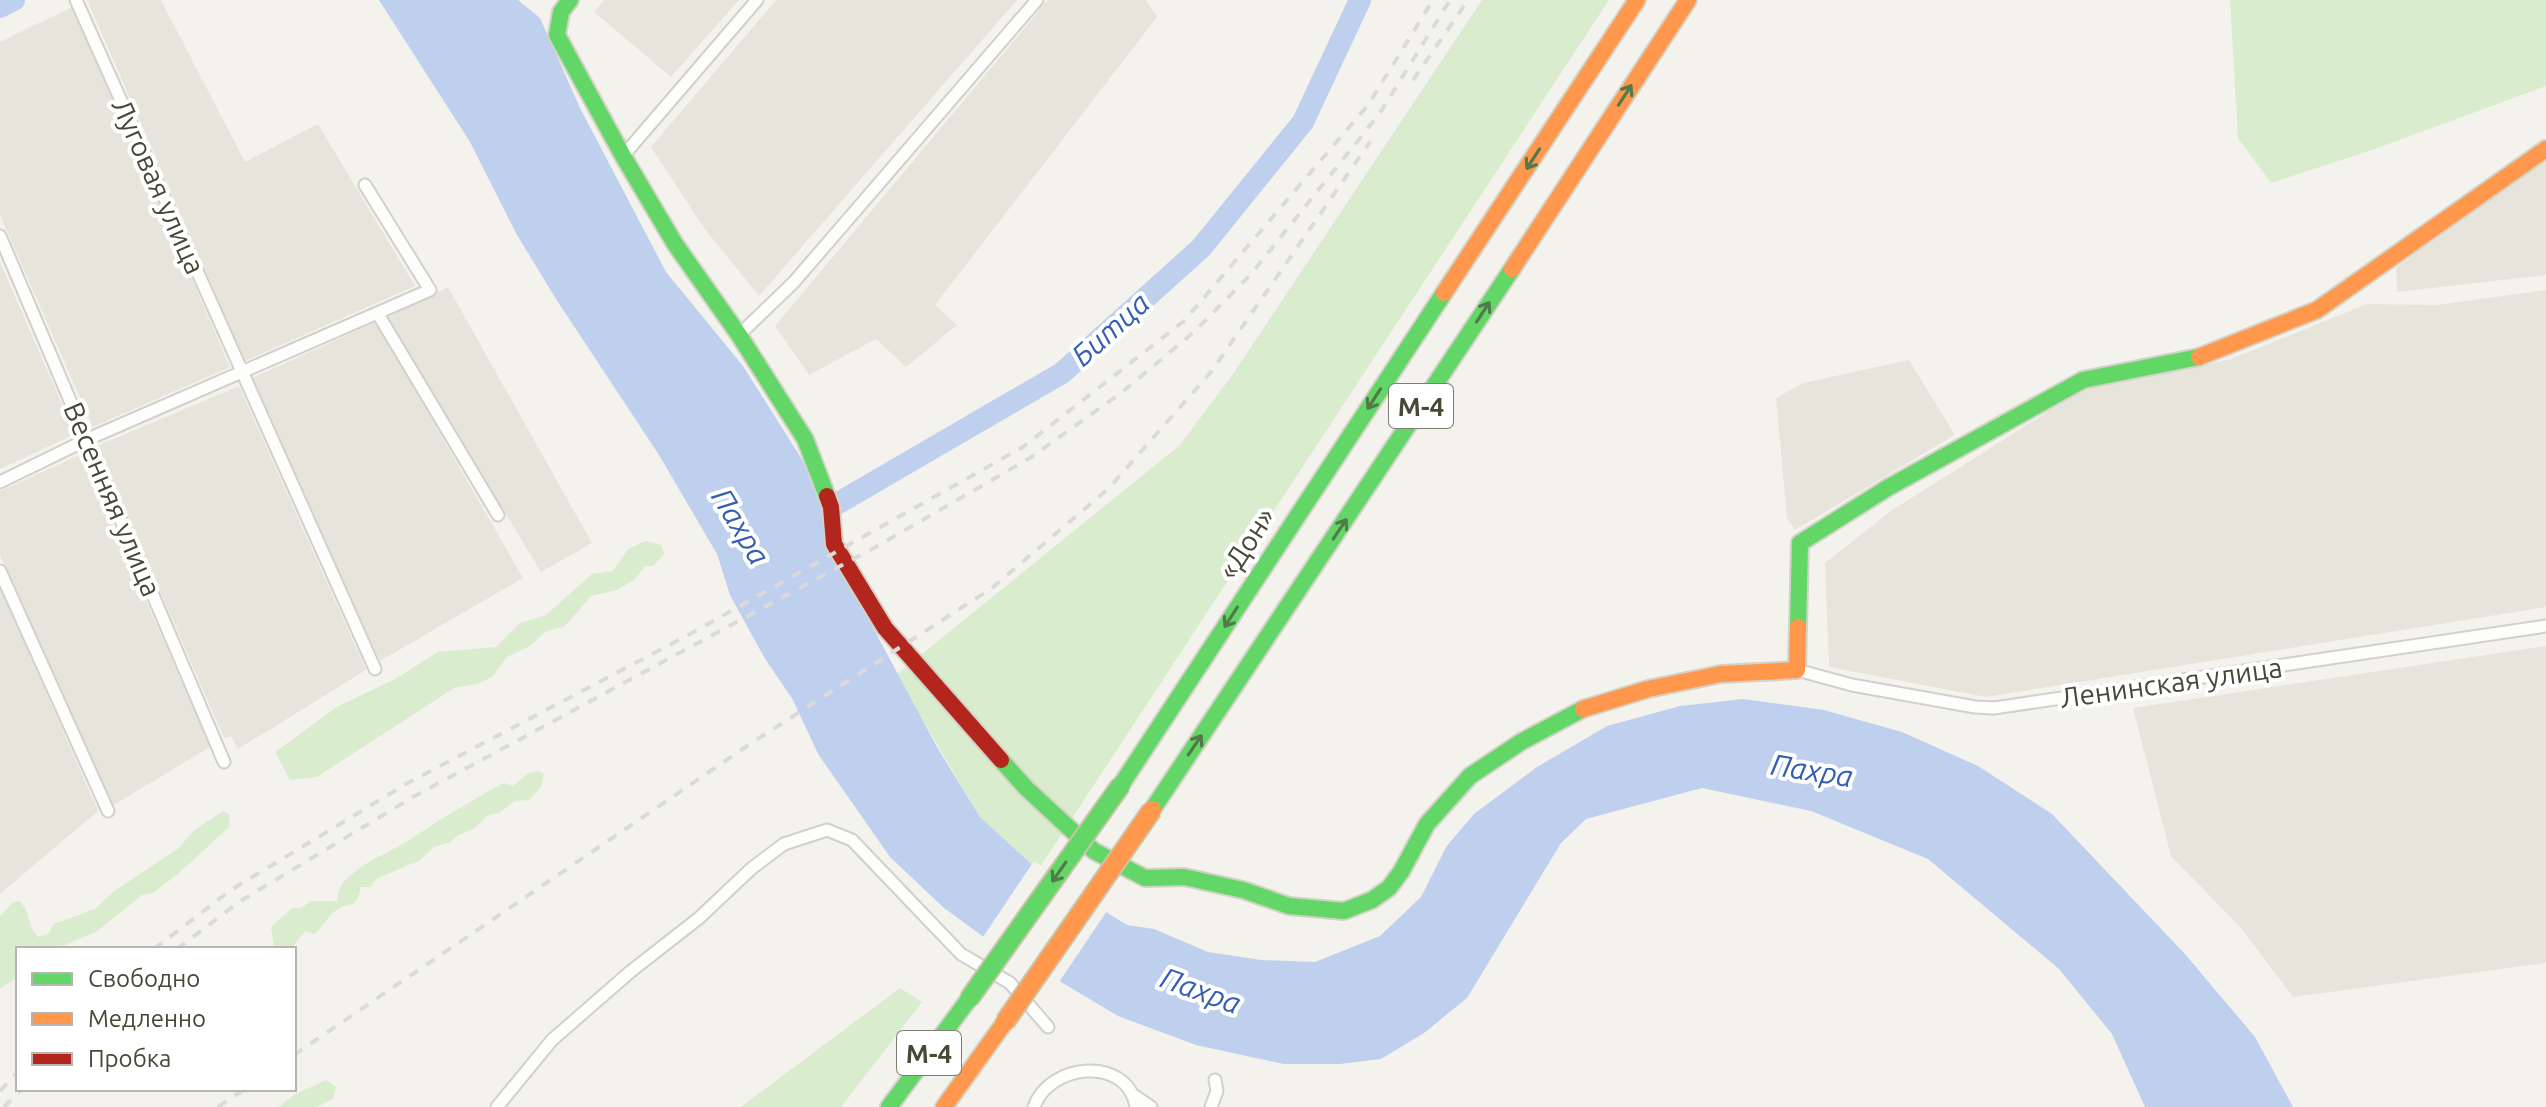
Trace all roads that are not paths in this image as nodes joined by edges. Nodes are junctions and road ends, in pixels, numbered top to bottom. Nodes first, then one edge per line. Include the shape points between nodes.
1 (76, 0) edge
2 (570, 0) edge
3 (757, 0) edge
4 (1037, 0) edge
5 (1637, 0) edge
6 (1688, 0) edge
7 (2546, 149) edge
8 (623, 156) junction
9 (365, 185) dead end
10 (0, 236) edge
11 (378, 314) junction
12 (739, 335) junction
13 (242, 372) junction
14 (88, 439) junction
15 (0, 482) edge
16 (498, 515) dead end
17 (0, 571) edge
18 (2546, 626) edge
19 (375, 669) dead end
20 (1797, 670) junction
21 (224, 762) dead end
22 (108, 811) dead end
23 (1048, 1027) dead end
24 (1215, 1080) dead end
25 (1136, 1102) edge
26 (497, 1107) edge
27 (889, 1107) edge
28 (944, 1107) edge
29 (1034, 1107) edge
30 (1151, 1107) edge
31 (1211, 1107) edge

1 - 13 street, Луговая улица
2 - 8 main road via 561,12 557,35
3 - 8 street
4 - 12 street via 794,282
5 -> 27 main road, «Дон» / М-4, bridge via 1121,785
28 -> 6 main road, М-4, bridge via 1152,810
7 - 20 main road via 2317,310 2204,356 2083,380 1889,487 1800,543
8 - 12 main road via 675,244
9 - 11 street via 430,290
10 - 14 street, Весенняя улица
11 - 13 street
11 - 16 street
12 - 20 main road via 805,439 831,507 834,544 886,630 1026,788 1094,851 1145,878 1184,877 1289,906 1344,911 1389,888 1427,824 1470,776 1580,710 1721,674
13 - 14 street
13 - 19 street, Луговая улица
14 - 15 street
14 - 21 street, Весенняя улица
17 - 22 street
18 - 20 street, Ленинская улица via 1994,708 1852,685
23 - 26 street via 1010,983 961,954 852,840 827,830 784,844 752,868 552,1040
24 - 31 street
25 - 29 street via 1116,1077 1089,1069 1062,1076 1038,1096
25 - 30 street

